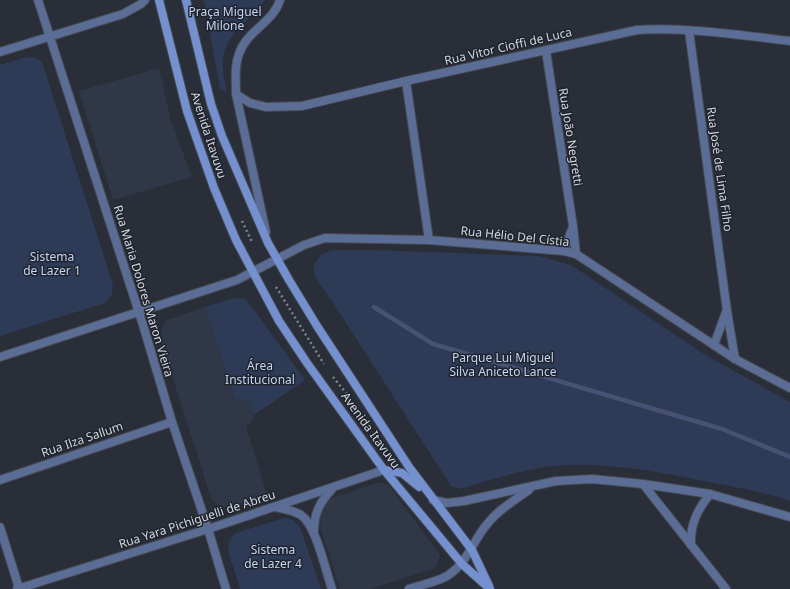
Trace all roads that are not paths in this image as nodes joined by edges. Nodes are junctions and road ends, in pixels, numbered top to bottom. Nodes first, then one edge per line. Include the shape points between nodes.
1 (38, 0) edge
2 (145, 0) edge
3 (159, 0) edge
4 (186, 0) edge
5 (280, 0) edge
6 (689, 31) junction
7 (50, 37) junction
8 (790, 41) edge
9 (546, 51) junction
10 (0, 52) edge
11 (406, 81) junction
12 (236, 94) junction
13 (573, 226) junction
14 (429, 240) junction
15 (268, 243) junction
16 (564, 251) junction
17 (576, 254) junction
18 (276, 258) junction
19 (252, 272) junction
20 (727, 311) junction
21 (139, 313) junction
22 (714, 344) junction
23 (0, 357) edge
24 (735, 359) junction
25 (790, 388) edge
26 (172, 422) junction
27 (384, 470) junction
28 (0, 480) edge
29 (643, 484) junction
30 (334, 487) junction
31 (533, 487) junction
32 (710, 494) junction
33 (433, 500) junction
34 (272, 507) junction
35 (790, 517) edge
36 (0, 527) edge
37 (208, 529) junction
38 (314, 534) junction
39 (692, 546) junction
40 (472, 550) junction
41 (462, 564) junction
42 (18, 589) edge
43 (226, 589) edge
44 (332, 589) edge
45 (408, 589) edge
46 (490, 589) edge
47 (726, 589) edge

1 - 7 street, Rua Maria Dolores Maron Vieira
2 - 7 street via 123,14
3 - 19 main road, Avenida Itavuvu via 187,111 214,188
4 - 15 main road, Avenida Itavuvu via 211,104
5 - 12 street via 268,20 251,35 239,52 235,71
6 - 8 street, Rua Vitor Cioffi de Luca
6 - 9 street, Rua Vitor Cioffi de Luca via 637,30
6 - 20 street, Rua José de Lima Filho
7 - 10 street
7 - 21 street, Rua Maria Dolores Maron Vieira
9 - 11 street, Rua Vitor Cioffi de Luca
9 - 13 street, Rua João Negretti
11 - 12 street, Rua Vitor Cioffi de Luca via 302,106 266,107
11 - 14 street
12 - 15 street
13 - 16 street, Rua João Negretti
13 - 17 street, Rua João Negretti
14 - 16 street, Rua Hélio Del Cístia
14 - 18 street, Rua Hélio Del Cístia via 325,238
15 - 18 main road, Avenida Itavuvu
16 - 17 street, Rua Hélio Del Cístia
17 - 22 street, Rua Hélio Del Cístia
18 - 19 street
18 - 33 main road, Avenida Itavuvu via 321,332
19 - 21 street via 237,280
19 - 27 main road, Avenida Itavuvu via 279,321
20 - 22 street, Rua José de Lima Filho
20 - 24 street, Rua José de Lima Filho
21 - 23 street
21 - 26 street, Rua Maria Dolores Maron Vieira
22 - 24 street, Rua Hélio Del Cístia
24 - 25 street, Rua Hélio Del Cístia
26 - 28 street, Rua Ilza Sallum
26 - 37 street, Rua Maria Dolores Maron Vieira
27 - 30 street, Rua Yara Pichiguelli de Abreu
27 - 33 main road via 402,473
27 - 41 main road, Avenida Itavuvu
29 - 31 street via 573,479
29 - 32 street
29 - 39 street
30 - 34 street, Rua Yara Pichiguelli de Abreu
30 - 38 street via 320,503 316,513
31 - 33 street via 464,501 446,503
31 - 40 street via 492,518
32 - 35 street
32 - 39 street via 694,519 690,535
33 - 40 main road, Avenida Itavuvu
34 - 37 street, Rua Yara Pichiguelli de Abreu
34 - 38 street via 301,515 307,520
36 - 42 street
37 - 42 street, Rua Yara Pichiguelli de Abreu
37 - 43 street, Rua Maria Dolores Maron Vieira
38 - 44 street
39 - 47 street
40 - 41 street
40 - 46 main road, Avenida Itavuvu
41 - 45 street via 445,577
41 - 46 main road, Avenida Itavuvu

